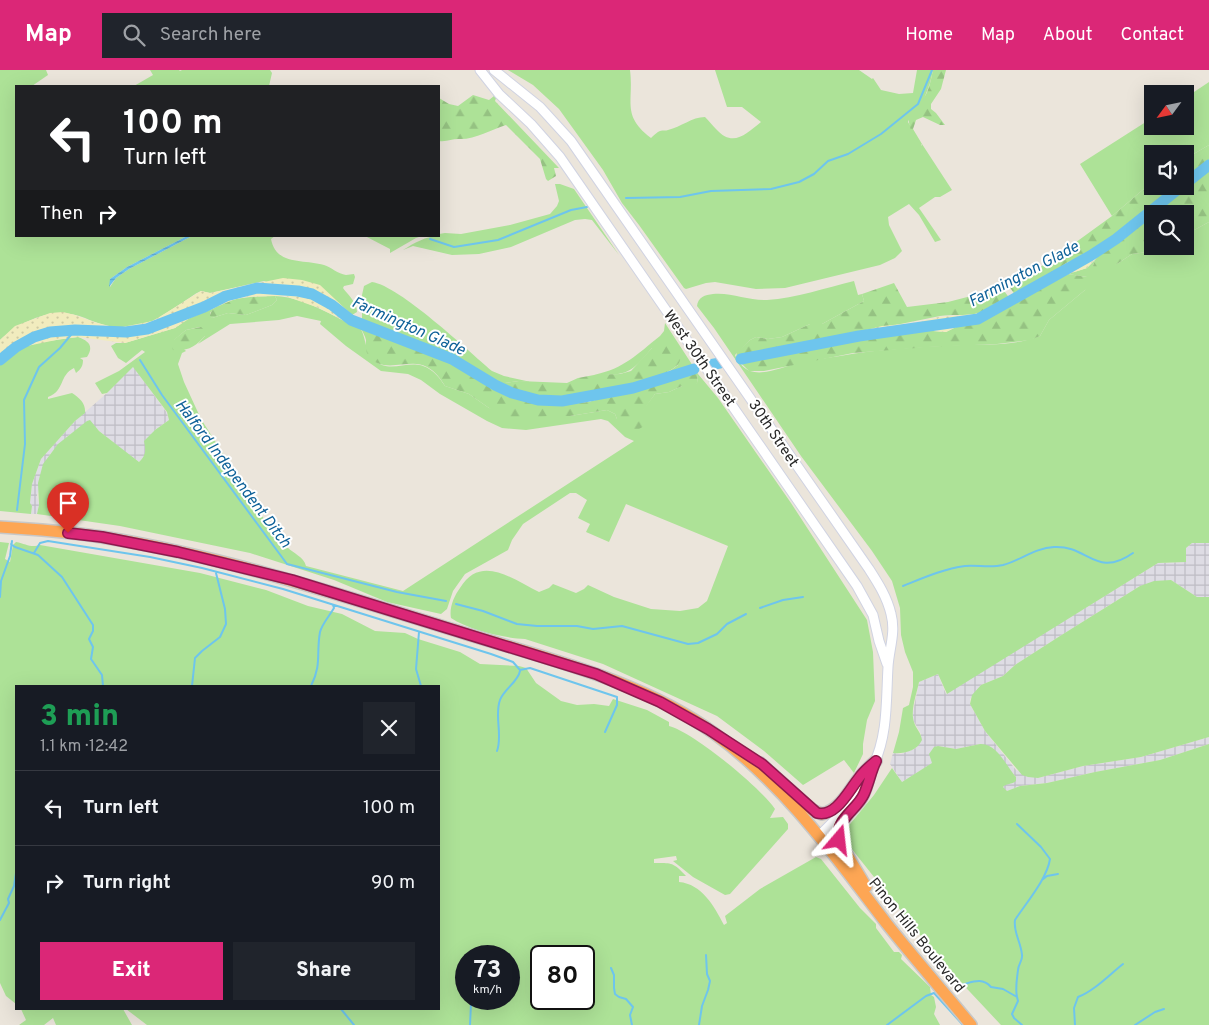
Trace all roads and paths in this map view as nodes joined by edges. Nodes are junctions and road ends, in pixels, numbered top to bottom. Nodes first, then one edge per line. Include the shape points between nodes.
1 (480, 70) edge
2 (494, 70) edge
3 (0, 527) edge
4 (888, 666) junction
5 (717, 735) junction
6 (876, 761) junction
7 (870, 773) junction
8 (819, 836) junction
9 (930, 976) junction
10 (971, 1025) edge

1 - 4 main road, West 30th Street via 560,156 858,586 873,615
2 - 4 main road, 30th Street via 540,107 571,140 869,568 891,614 894,630
3 - 5 highway, Pinon Hills Boulevard via 102,537 292,580 596,674 673,708
4 - 6 main road, 30th Street via 885,723
5 - 6 highway via 762,764 812,810 822,814 837,806
5 - 8 highway, Pinon Hills Boulevard via 787,798
6 - 7 main road, 30th Street
7 - 8 main road, 30th Street via 849,806
7 - 9 highway via 865,793 839,826 839,840 875,901
8 - 9 highway, Pinon Hills Boulevard
9 - 10 highway, Pinon Hills Boulevard

